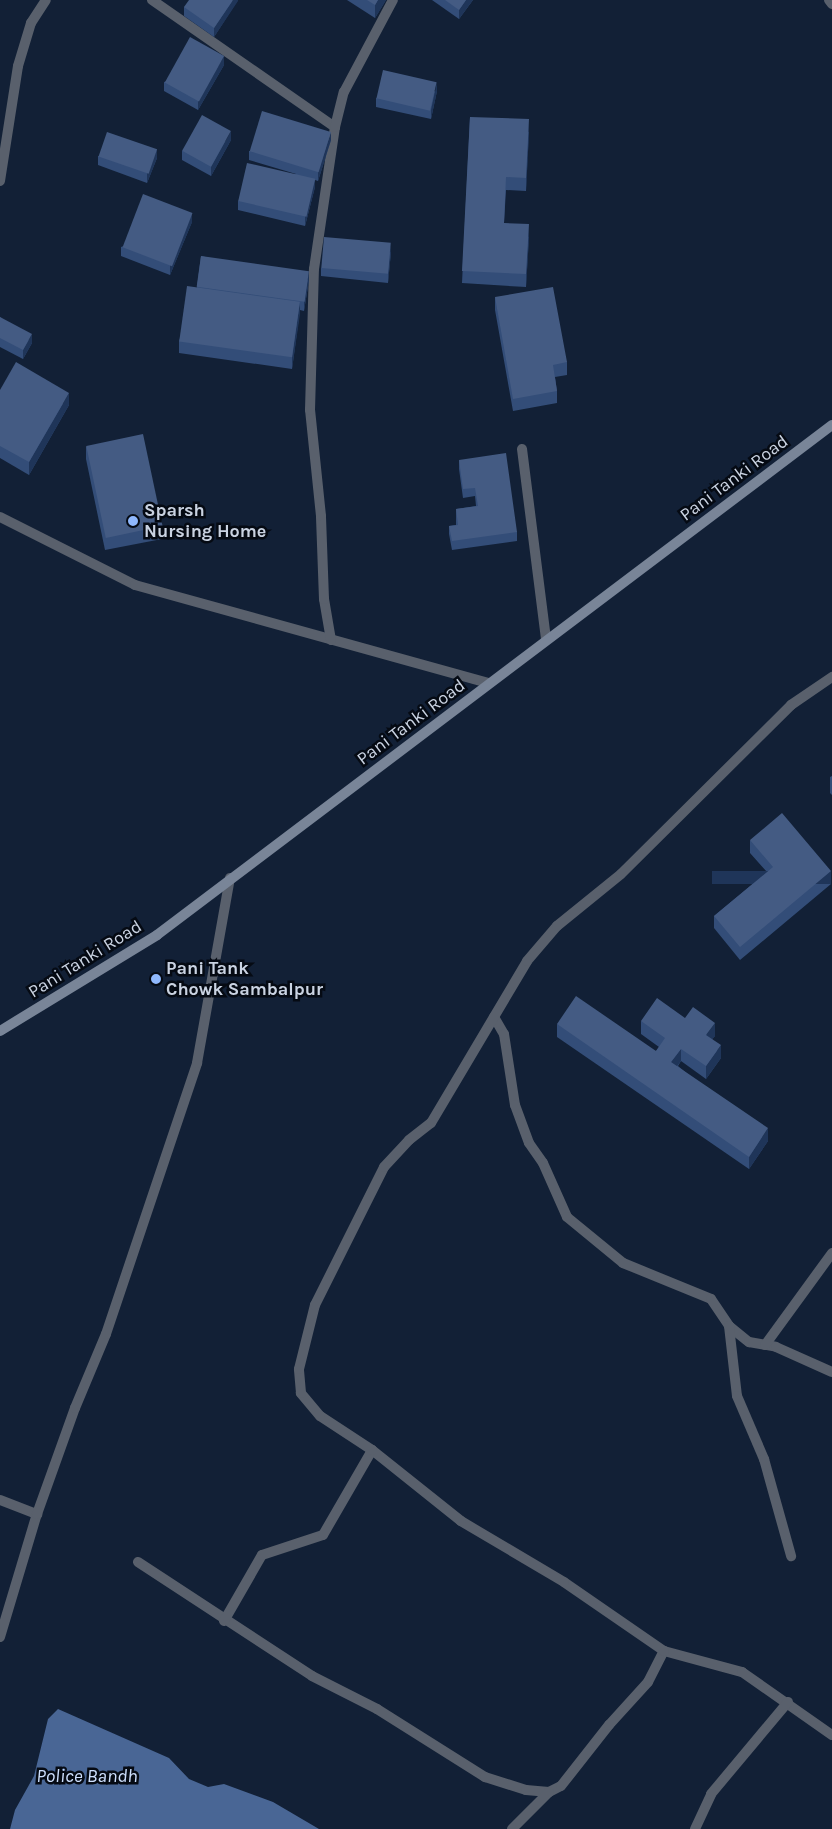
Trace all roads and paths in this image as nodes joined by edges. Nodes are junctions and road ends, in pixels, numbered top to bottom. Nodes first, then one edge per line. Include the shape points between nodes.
1 (46, 0) edge
2 (152, 0) edge
3 (393, 0) edge
4 (829, 0) edge
5 (832, 4) edge
6 (335, 127) junction
7 (0, 181) edge
8 (832, 425) edge
9 (522, 449) dead end
10 (0, 516) edge
11 (331, 640) junction
12 (546, 640) junction
13 (832, 677) edge
14 (489, 683) junction
15 (230, 878) junction
16 (494, 1017) junction
17 (0, 1031) edge
18 (832, 1252) edge
19 (729, 1326) junction
20 (765, 1345) junction
21 (832, 1372) edge
22 (372, 1450) junction
23 (0, 1500) edge
24 (37, 1514) junction
25 (791, 1556) dead end
26 (138, 1562) dead end
27 (224, 1621) junction
28 (0, 1637) edge
29 (664, 1651) junction
30 (788, 1702) junction
31 (832, 1735) edge
32 (549, 1792) junction
33 (512, 1829) edge
34 (695, 1829) edge

1 - 7 street via 31,23 18,66
2 - 6 street
3 - 6 street via 344,92
4 - 5 street
6 - 11 street via 314,269 310,410 321,516 324,599
8 - 12 street, Pani Tanki Road
9 - 12 street
10 - 11 street via 135,585
11 - 14 street
12 - 14 street, Pani Tanki Road
13 - 16 street via 791,705 621,874 557,926 527,961
14 - 15 street, Pani Tanki Road
15 - 17 street, Pani Tanki Road via 157,934
15 - 24 street via 197,1063 106,1334
16 - 19 street via 504,1034 515,1105 529,1144 543,1163 567,1217 624,1263 711,1299
16 - 22 street via 431,1123 409,1140 384,1167 315,1305 306,1336 299,1369 301,1393 320,1416
18 - 20 street
19 - 20 street via 749,1342
19 - 25 street via 737,1396 764,1459
20 - 21 street
22 - 27 street via 323,1535 262,1555
22 - 29 street via 461,1520 564,1582
23 - 24 street
24 - 28 street
26 - 27 street
27 - 32 street via 312,1676 377,1709 484,1777 526,1790
29 - 30 street via 733,1668
29 - 32 street via 648,1682 561,1786
30 - 31 street
30 - 34 street via 710,1794
32 - 33 street

